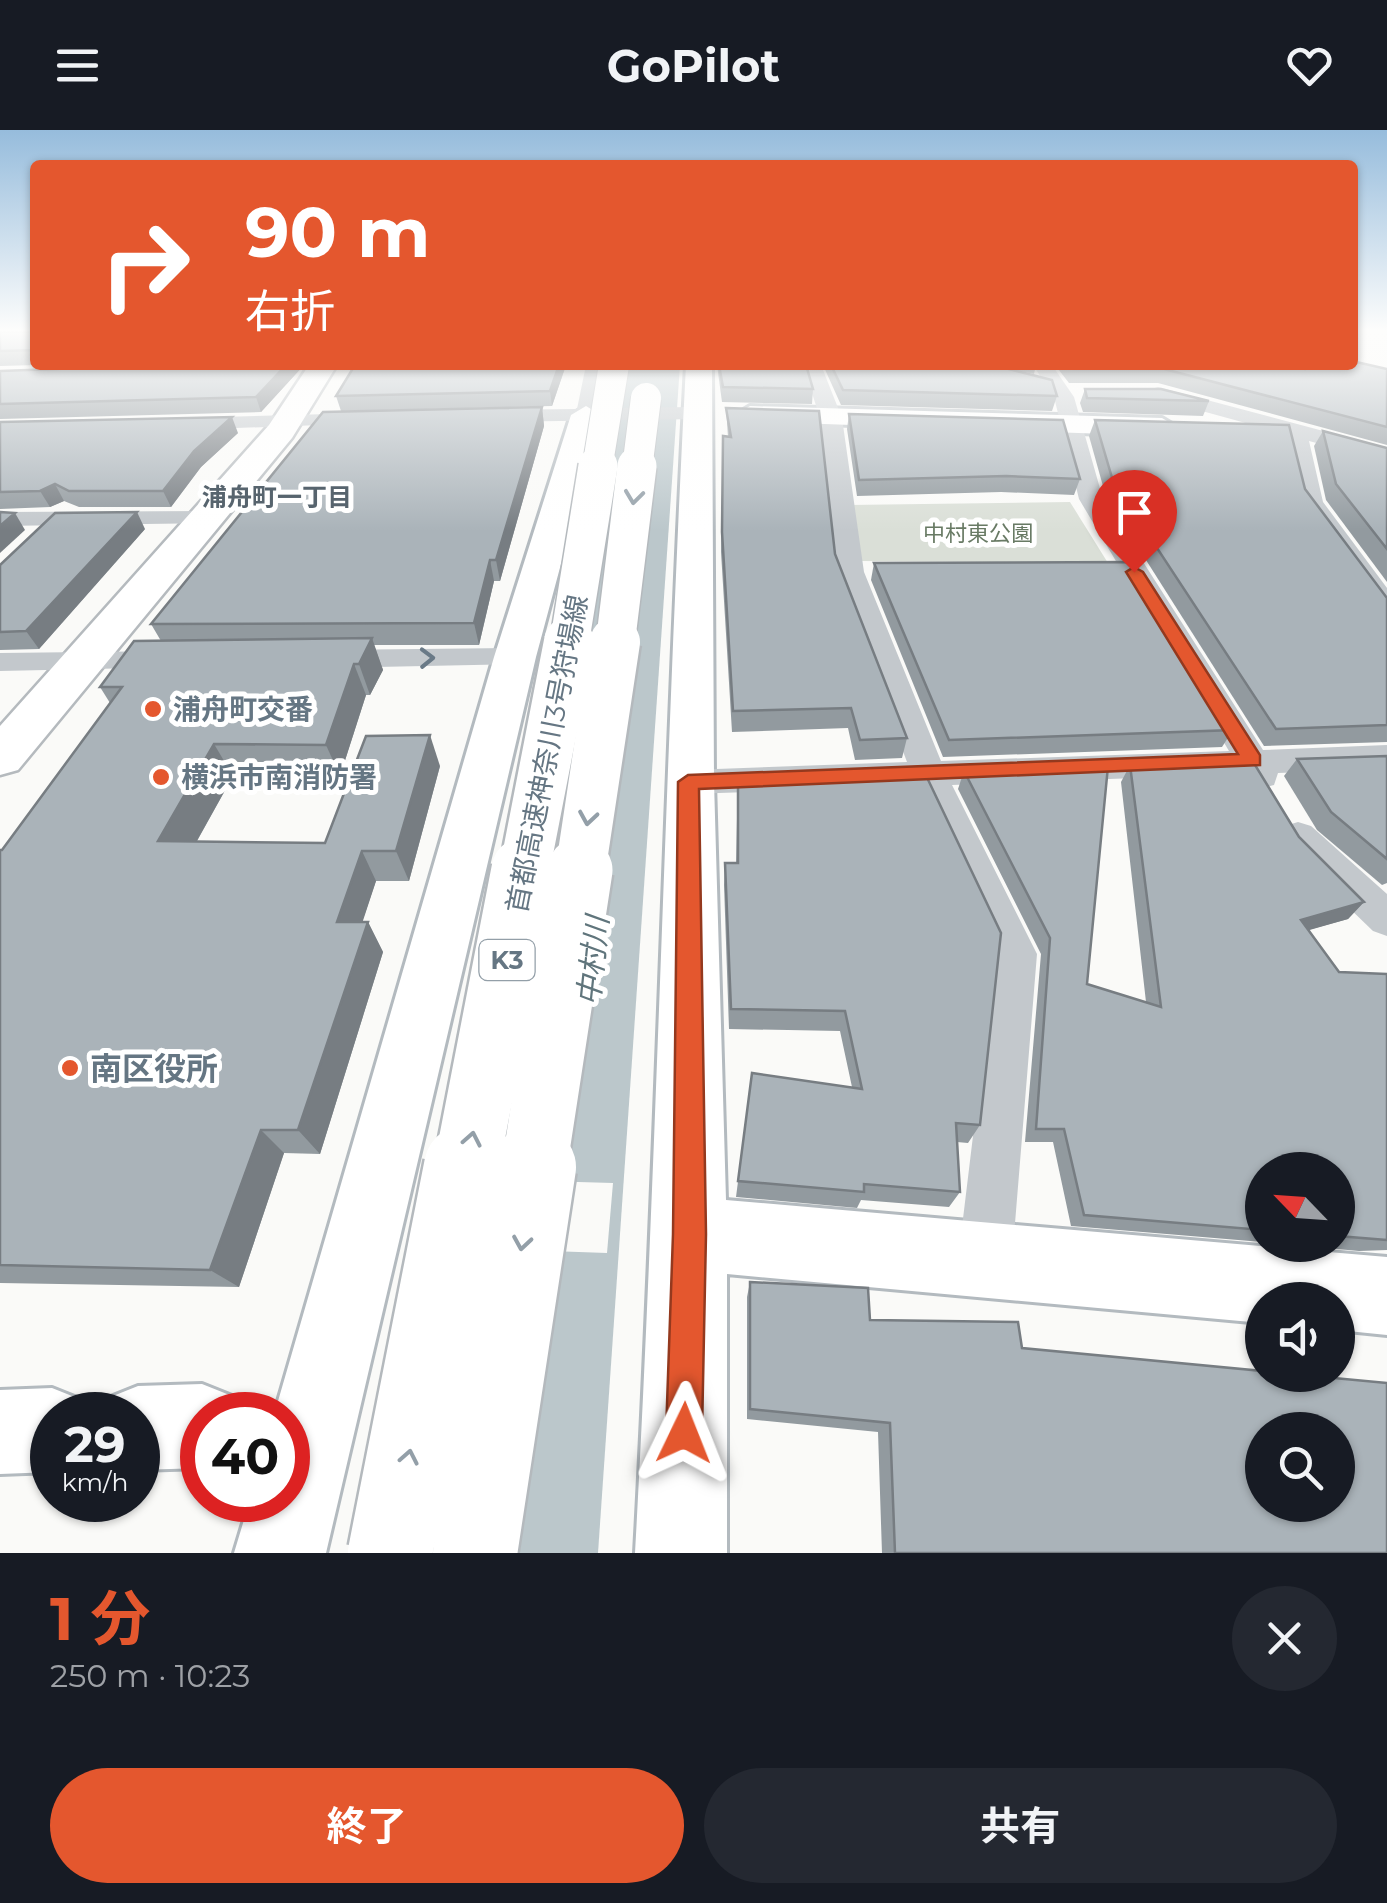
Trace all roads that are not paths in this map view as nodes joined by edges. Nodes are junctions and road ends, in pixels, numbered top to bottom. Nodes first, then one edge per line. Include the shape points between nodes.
1 (303, 398) edge
2 (537, 398) edge
3 (593, 398) edge
4 (596, 398) edge
5 (644, 398) edge
6 (699, 398) edge
7 (741, 398) edge
8 (823, 398) edge
9 (1061, 398) edge
10 (1180, 398) edge
11 (467, 417) edge
12 (392, 418) edge
13 (830, 418) junction
14 (290, 420) junction
15 (166, 424) edge
16 (1074, 426) junction
17 (1286, 428) junction
18 (1387, 455) edge
19 (81, 495) edge
20 (59, 518) junction
21 (208, 518) junction
22 (0, 519) edge
23 (36, 540) edge
24 (1387, 607) edge
25 (514, 657) junction
26 (294, 659) edge
27 (196, 660) edge
28 (85, 661) junction
29 (0, 662) edge
30 (1387, 756) edge
31 (0, 758) edge
32 (1252, 760) junction
33 (928, 772) junction
34 (688, 782) junction
35 (1387, 919) edge
36 (690, 1234) junction
37 (985, 1260) junction
38 (1387, 1296) edge
39 (310, 1394) edge
40 (30, 1431) edge
41 (0, 1432) edge
42 (285, 1522) edge
43 (280, 1553) edge
44 (390, 1553) edge
45 (475, 1553) edge
46 (680, 1553) edge

1 - 14 main road
2 - 11 street
3 - 25 street
44 -> 4 main road, 首都高速神奈川3号狩場線 / K3, bridge via 567,654
5 -> 45 main road, 首都高速神奈川3号狩場線 / K3, bridge via 615,644
6 - 34 street
7 - 13 street
8 - 13 street
9 - 16 street
10 - 17 street
12 - 14 street
13 - 16 street
13 - 33 street via 850,572
14 - 15 street
14 - 21 main road
16 - 17 street
16 - 32 street via 1091,499
17 - 18 street
17 - 24 street via 1298,440 1311,503
19 - 20 street
20 - 21 street
20 - 22 street
20 - 23 street
21 - 28 main road
26 -> 25 street
25 - 39 street
27 - 28 street
28 - 29 street
28 - 31 main road
30 - 32 street
32 - 33 street
32 - 35 street via 1302,842
33 - 34 street
33 - 37 street via 1016,954
34 - 36 street
36 - 37 street
36 - 46 street
37 - 38 street
40 - 41 street
42 - 43 street

